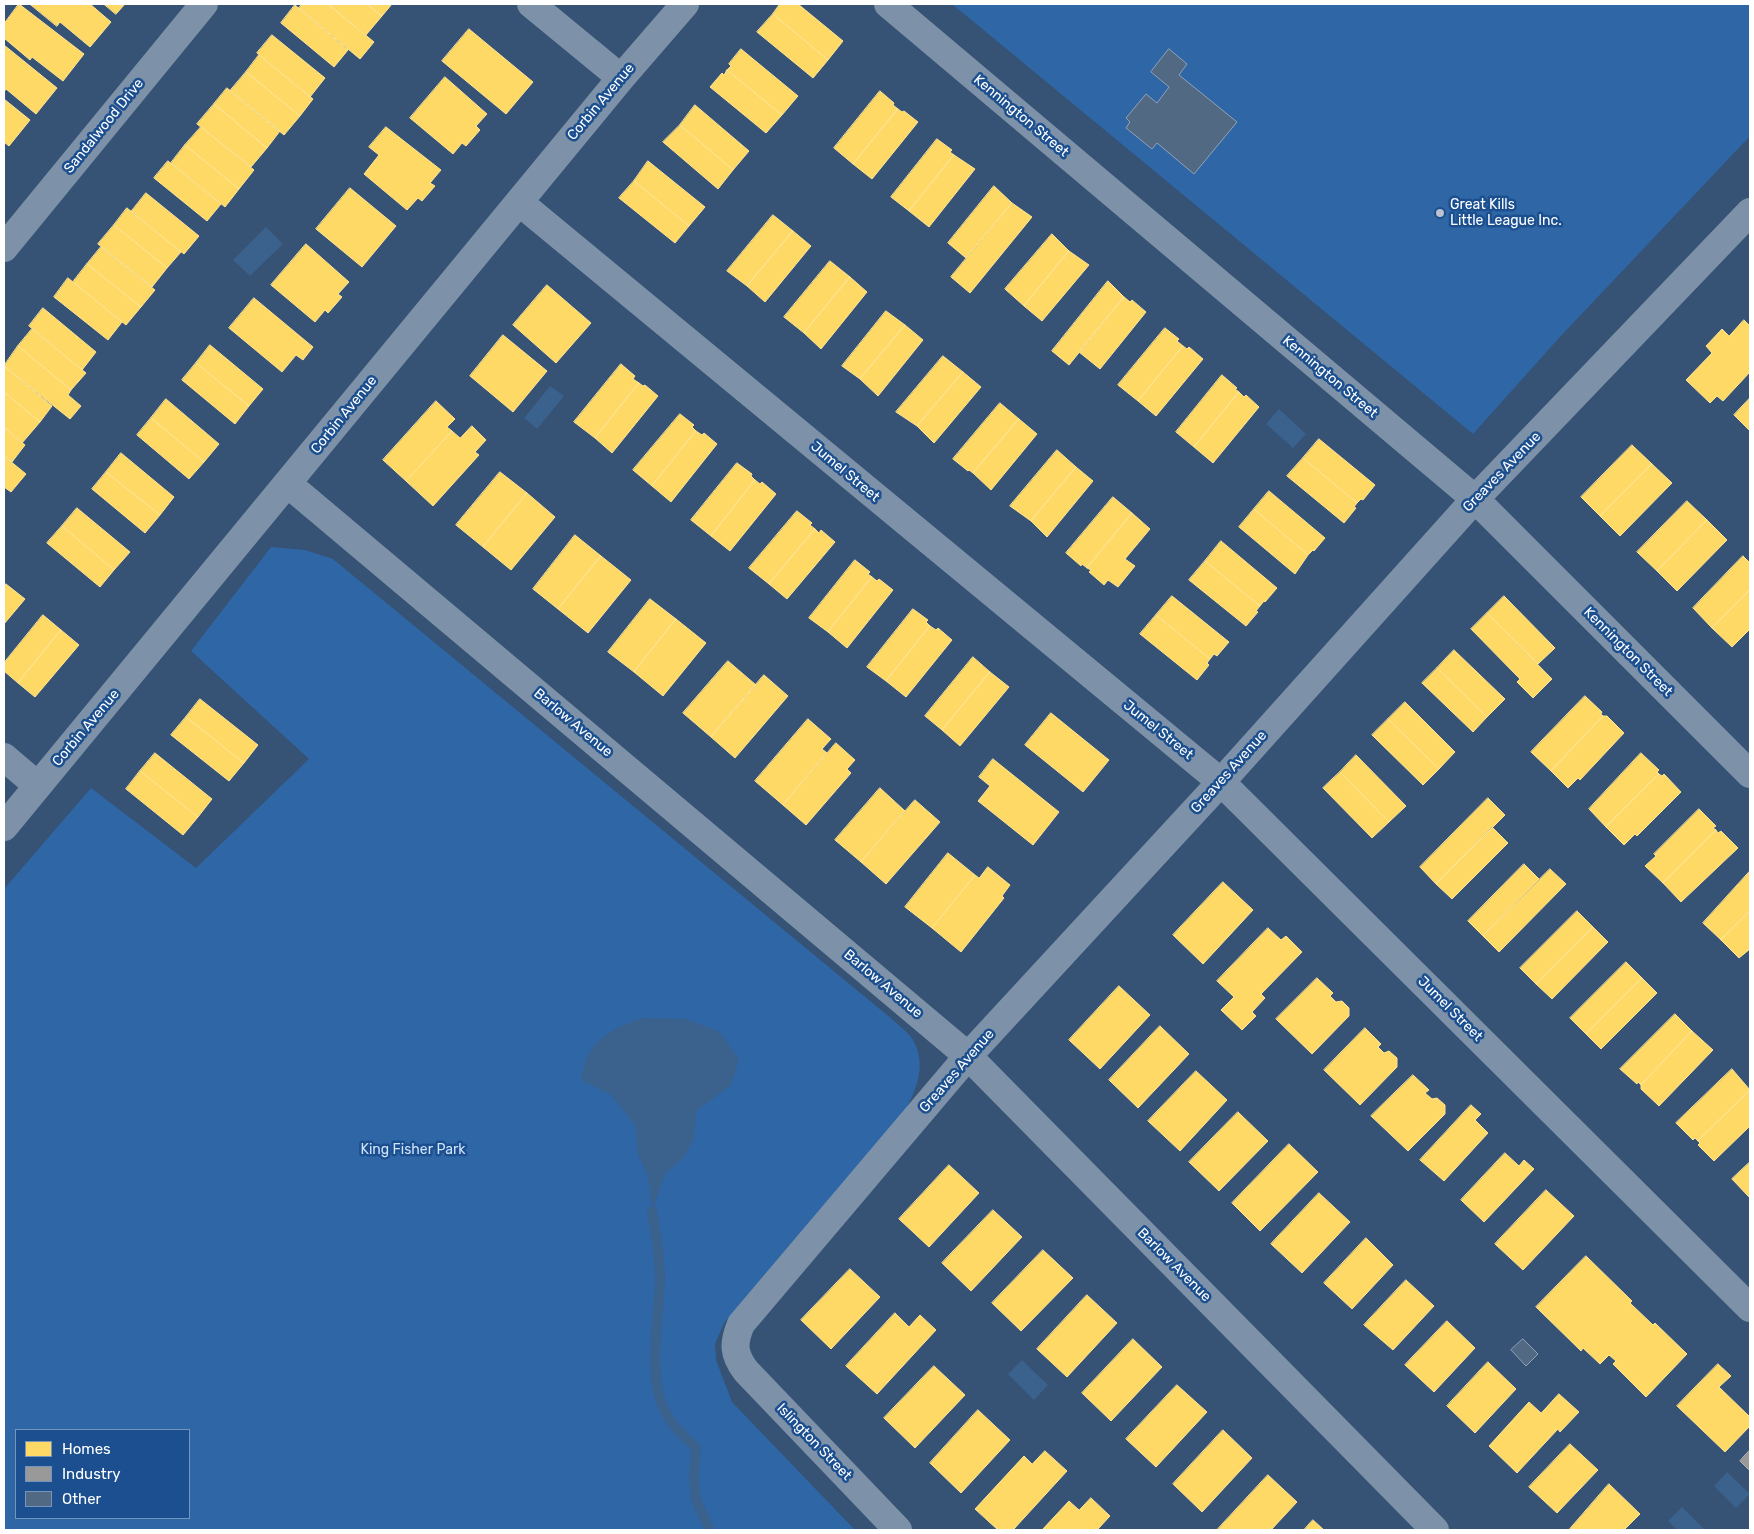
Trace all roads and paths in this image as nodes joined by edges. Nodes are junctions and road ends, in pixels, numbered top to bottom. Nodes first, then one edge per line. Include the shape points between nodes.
1 (204, 4) edge
2 (531, 4) edge
3 (685, 4) edge
4 (888, 4) edge
5 (621, 78) junction
6 (519, 202) junction
7 (1748, 220) edge
8 (4, 248) edge
9 (288, 484) junction
10 (1475, 499) junction
11 (4, 757) edge
12 (1750, 774) edge
13 (1221, 782) junction
14 (38, 786) junction
15 (4, 828) edge
16 (968, 1056) junction
17 (1750, 1308) edge
18 (734, 1350) joint
19 (898, 1530) edge
20 (1435, 1530) edge

1 - 8 street, Sandalwood Drive
2 - 5 street
3 - 5 street, Corbin Avenue
4 - 10 street, Kennington Street
5 - 6 street, Corbin Avenue
6 - 9 street, Corbin Avenue
6 - 13 street, Jumel Street
7 - 10 street, Greaves Avenue
9 - 14 street, Corbin Avenue
9 - 16 street, Barlow Avenue
10 - 12 street, Kennington Street
10 - 13 street, Greaves Avenue
11 - 14 street
13 - 16 street, Greaves Avenue
13 - 17 street, Jumel Street
14 - 15 street, Corbin Avenue
16 - 18 street, Greaves Avenue via 741,1324
16 - 20 street, Barlow Avenue
18 - 19 street, Islington Street via 746,1371

